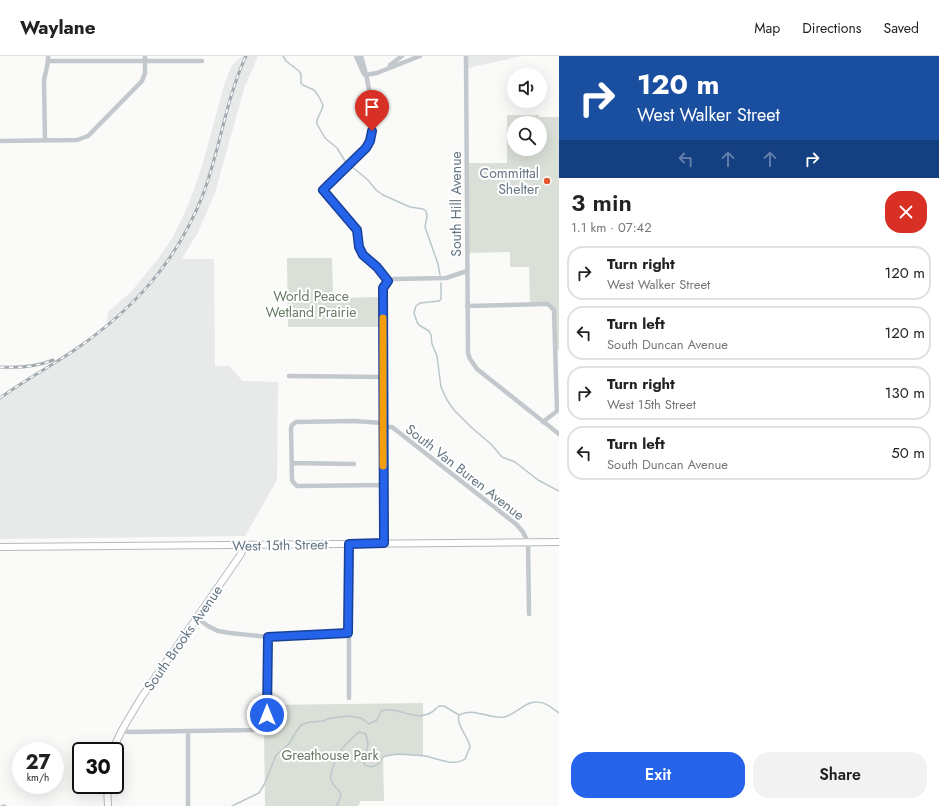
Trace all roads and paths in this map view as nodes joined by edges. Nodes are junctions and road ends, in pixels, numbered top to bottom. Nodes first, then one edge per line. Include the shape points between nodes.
1 (356, 56) edge
2 (361, 56) edge
3 (402, 56) edge
4 (420, 56) edge
5 (466, 56) edge
6 (48, 59) edge
7 (146, 59) edge
8 (202, 61) dead end
9 (388, 68) junction
10 (366, 76) junction
11 (45, 140) junction
12 (0, 141) edge
13 (467, 271) junction
14 (388, 281) junction
15 (467, 306) junction
16 (289, 376) dead end
17 (383, 376) junction
18 (558, 411) edge
19 (543, 422) junction
20 (383, 425) junction
21 (559, 434) edge
22 (292, 463) junction
23 (354, 464) dead end
24 (383, 485) junction
25 (528, 542) junction
26 (559, 542) edge
27 (384, 543) junction
28 (349, 544) junction
29 (244, 545) junction
30 (0, 547) edge
31 (529, 614) dead end
32 (197, 618) junction
33 (348, 633) junction
34 (268, 637) junction
35 (349, 698) dead end
36 (122, 730) junction
37 (188, 732) junction
38 (116, 742) edge
39 (107, 794) edge
40 (108, 806) edge
41 (188, 806) edge

1 - 10 street
2 - 10 street
3 - 9 street
4 - 9 street
5 - 13 street, South Hill Avenue
6 - 7 street
6 - 11 street via 44,80
7 - 8 street
7 - 11 street via 142,81 88,136 78,140
9 - 10 street
10 - 14 street via 372,110 370,141 323,190 357,230 359,247 363,255
11 - 12 street
13 - 14 street, South Hill Avenue via 446,278
13 - 15 street
14 - 17 street via 383,288
15 - 18 street via 552,306 555,313
15 - 19 street via 468,353 474,365
16 - 17 street
17 - 20 street
18 - 19 street
19 - 21 street
20 - 22 street, South Van Buren Avenue via 354,421 296,422 291,428
20 - 24 street
20 - 25 street, South Van Buren Avenue via 392,427 516,524
22 - 23 street
22 - 24 street via 292,480 297,486
24 - 27 street
25 - 26 main road, West 15th Street
25 - 27 main road, West 15th Street
25 - 31 street, South Van Buren Avenue
27 - 28 main road, West 15th Street
28 - 29 main road, West 15th Street
28 - 33 street
29 - 30 main road, West 15th Street
29 - 32 main road, South Brooks Avenue via 241,554
32 - 34 street via 218,631
32 - 36 main road, South Brooks Avenue via 141,698
33 - 34 street
33 - 35 street
34 - 37 street via 267,715 263,725 253,730
36 - 37 street
36 - 38 main road, South Brooks Avenue
37 - 41 street
39 - 40 main road

